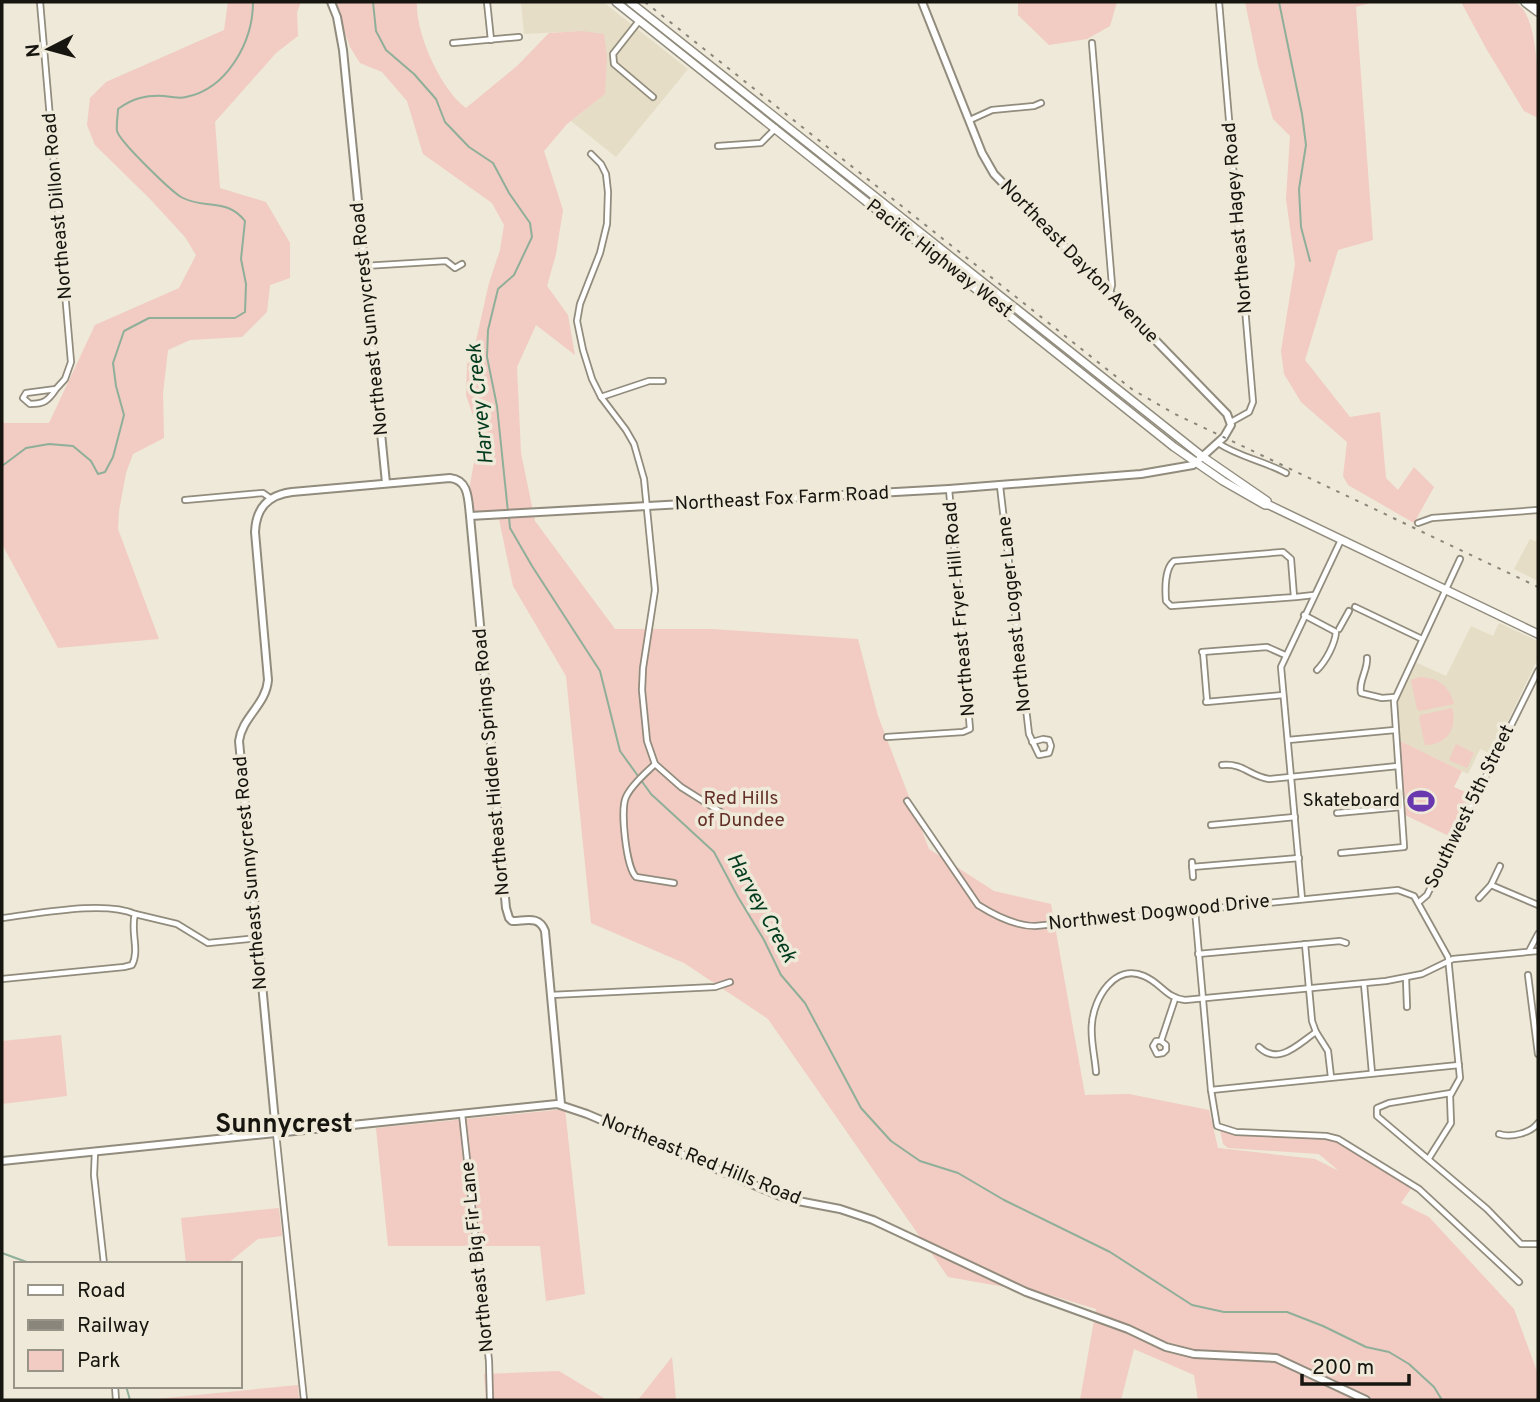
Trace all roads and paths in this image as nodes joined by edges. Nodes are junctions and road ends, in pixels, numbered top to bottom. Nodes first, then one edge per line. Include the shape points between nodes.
1 (40, 2) edge
2 (331, 2) edge
3 (487, 2) edge
4 (615, 2) edge
5 (630, 2) edge
6 (922, 2) edge
7 (1219, 2) edge
8 (639, 21) junction
9 (519, 37) dead end
10 (491, 40) junction
11 (453, 43) dead end
12 (1092, 43) dead end
13 (653, 97) dead end
14 (1041, 103) dead end
15 (970, 120) junction
16 (782, 122) junction
17 (776, 129) junction
18 (718, 146) dead end
19 (591, 154) dead end
20 (463, 264) dead end
21 (364, 266) junction
22 (1109, 295) junction
23 (663, 381) dead end
24 (56, 389) junction
25 (601, 397) junction
26 (1231, 422) junction
27 (1218, 443) junction
28 (1199, 460) junction
29 (1286, 473) dead end
30 (386, 483) junction
31 (1000, 486) junction
32 (949, 489) junction
33 (270, 498) junction
34 (185, 500) dead end
35 (646, 507) junction
36 (1538, 510) edge
37 (470, 516) junction
38 (1418, 523) dead end
39 (1341, 540) junction
40 (1461, 559) dead end
41 (1446, 590) junction
42 (1314, 595) junction
43 (1294, 597) junction
44 (1355, 607) dead end
45 (1349, 611) dead end
46 (1304, 615) junction
47 (1339, 629) dead end
48 (1538, 634) edge
49 (1422, 639) junction
50 (1285, 655) junction
51 (1367, 657) dead end
52 (1317, 670) dead end
53 (1538, 671) edge
54 (1283, 695) junction
55 (1395, 697) junction
56 (1395, 730) junction
57 (887, 737) dead end
58 (1287, 740) junction
59 (1032, 742) junction
60 (655, 764) junction
61 (1222, 765) dead end
62 (1398, 766) junction
63 (1291, 777) junction
64 (907, 801) dead end
65 (1401, 807) junction
66 (1338, 813) dead end
67 (1295, 817) junction
68 (738, 823) dead end
69 (1211, 825) dead end
70 (1341, 853) dead end
71 (1299, 858) junction
72 (1500, 866) dead end
73 (1193, 877) dead end
74 (674, 883) dead end
75 (1491, 885) junction
76 (1479, 898) dead end
77 (1302, 899) junction
78 (1419, 902) junction
79 (1538, 905) edge
80 (1195, 910) junction
81 (135, 914) junction
82 (2, 918) edge
83 (1538, 934) edge
84 (258, 938) junction
85 (1346, 943) dead end
86 (1305, 944) junction
87 (1529, 951) junction
88 (1538, 951) edge
89 (1198, 954) junction
90 (1449, 962) junction
91 (1528, 975) dead end
92 (1406, 978) junction
93 (2, 979) edge
94 (730, 982) dead end
95 (1364, 984) junction
96 (1309, 989) junction
97 (550, 996) junction
98 (1175, 999) junction
99 (1202, 999) junction
100 (1408, 1007) dead end
101 (1536, 1016) edge
102 (1316, 1032) junction
103 (1161, 1041) dead end
104 (1259, 1047) dead end
105 (1538, 1054) edge
106 (1459, 1065) junction
107 (1096, 1072) dead end
108 (1372, 1073) junction
109 (1331, 1077) junction
110 (1211, 1090) junction
111 (1451, 1093) junction
112 (561, 1104) junction
113 (462, 1114) junction
114 (1538, 1123) edge
115 (276, 1132) junction
116 (1499, 1134) dead end
117 (95, 1150) junction
118 (1429, 1158) junction
119 (2, 1161) edge
120 (1538, 1244) edge
121 (104, 1262) edge
122 (1519, 1282) dead end
123 (304, 1400) edge
124 (490, 1400) edge
125 (1366, 1400) edge

1 - 24 street, Northeast Dillon Road via 70,369
2 - 21 street, Northeast Sunnycrest Road via 343,50
3 - 10 street
4 - 8 main road, Pacific Highway West
5 - 16 main road, Pacific Highway West
6 - 15 street, Northeast Dayton Avenue
7 - 26 street, Northeast Hagey Road via 1253,402 1249,412
8 - 13 street via 612,59
8 - 17 main road, Pacific Highway West
9 - 10 street
10 - 11 street
12 - 22 street via 1112,285
14 - 15 street via 992,110
15 - 22 street, Northeast Dayton Avenue via 994,174
16 - 17 street
16 - 28 main road, Pacific Highway West
17 - 18 street via 761,143
17 - 28 main road, Pacific Highway West
19 - 25 street via 606,174 607,224 577,321 588,368
20 - 21 street via 456,268 446,261
21 - 30 street, Northeast Sunnycrest Road
22 - 26 street, Northeast Dayton Avenue
23 - 25 street
24 - 24 street via 26,393 23,398 41,404
25 - 35 street via 639,457
26 - 27 street
27 - 28 street
27 - 29 street
28 - 31 street, Northeast Fox Farm Road via 1188,467 1142,474
28 - 39 main road, Pacific Highway West via 1269,505
30 - 33 street
30 - 37 street via 458,480 466,491
31 - 32 street, Northeast Fox Farm Road
31 - 59 street, Northeast Logger Lane
32 - 35 street, Northeast Fox Farm Road
32 - 57 street, Northeast Fryer Hill Road via 970,729
33 - 34 street via 263,493
33 - 84 street, Northeast Sunnycrest Road via 255,525 268,688 239,741
35 - 37 street, Northeast Fox Farm Road
35 - 60 street via 655,590 642,681 647,741
36 - 38 street
37 - 97 street, Northeast Hidden Springs Road via 506,911 512,921 533,920 543,927
39 - 41 main road, Pacific Highway West
39 - 42 street
40 - 41 street
41 - 48 main road, Pacific Highway West
41 - 49 street
42 - 43 street
42 - 46 street
43 - 43 street via 1291,559 1283,552 1170,564 1166,601 1171,606
44 - 49 street
45 - 47 street
46 - 50 street
46 - 52 street via 1336,632
49 - 55 street
50 - 54 street
50 - 54 street via 1267,647 1202,652 1207,701
51 - 55 street via 1361,693
53 - 78 street, Southwest 5th Street via 1427,895
54 - 58 street
55 - 56 street
56 - 58 street
56 - 62 street
58 - 63 street
59 - 59 street, Northeast Logger Lane via 1039,755 1049,753 1052,746 1049,740
60 - 68 street via 681,787
60 - 74 street via 624,803 627,849 635,877
61 - 63 street via 1237,765 1262,778
62 - 63 street
62 - 65 street
63 - 67 street
64 - 80 street, Northwest Dogwood Drive via 978,905 1018,923 1035,926
65 - 66 street
65 - 70 street via 1404,847
67 - 69 street
67 - 71 street
71 - 73 street via 1192,864
71 - 77 street
72 - 75 street
75 - 76 street
75 - 79 street
77 - 78 street, Northwest Dogwood Drive via 1398,890 1407,891
77 - 80 street, Northwest Dogwood Drive
78 - 90 street
80 - 89 street
81 - 82 street via 108,908
81 - 84 street via 177,924 208,943
81 - 93 street via 135,958 129,966
83 - 87 street
84 - 115 street, Northeast Sunnycrest Road
85 - 86 street
86 - 89 street
86 - 96 street
87 - 88 street
87 - 90 street
89 - 99 street
90 - 92 street
90 - 106 street
91 - 101 street
92 - 95 street
92 - 100 street
94 - 97 street via 715,987
95 - 96 street
95 - 108 street
96 - 99 street
96 - 102 street
97 - 112 street, Northeast Hidden Springs Road
98 - 99 street
98 - 103 street
98 - 107 street via 1140,974 1121,976 1108,984 1092,1024
99 - 110 street
101 - 105 street
102 - 104 street via 1282,1055 1270,1055
102 - 109 street via 1328,1051
106 - 108 street
106 - 111 street via 1460,1082
108 - 109 street
109 - 110 street
110 - 122 street via 1215,1122 1221,1129 1333,1137 1419,1189
111 - 118 street via 1451,1122
111 - 118 street via 1377,1108 1380,1119
112 - 113 street, Northeast Red Hills Road
112 - 125 street, Northeast Red Hills Road via 780,1196 873,1220 1026,1292 1156,1343 1194,1354 1276,1358
113 - 115 street, Northeast Red Hills Road
113 - 124 street, Northeast Big Fir Lane
114 - 116 street via 1531,1130
115 - 117 street, Northeast Red Hills Road
115 - 123 street, Northeast Sunnycrest Road
117 - 119 street, Northeast Red Hills Road
117 - 121 street
118 - 120 street via 1518,1243

